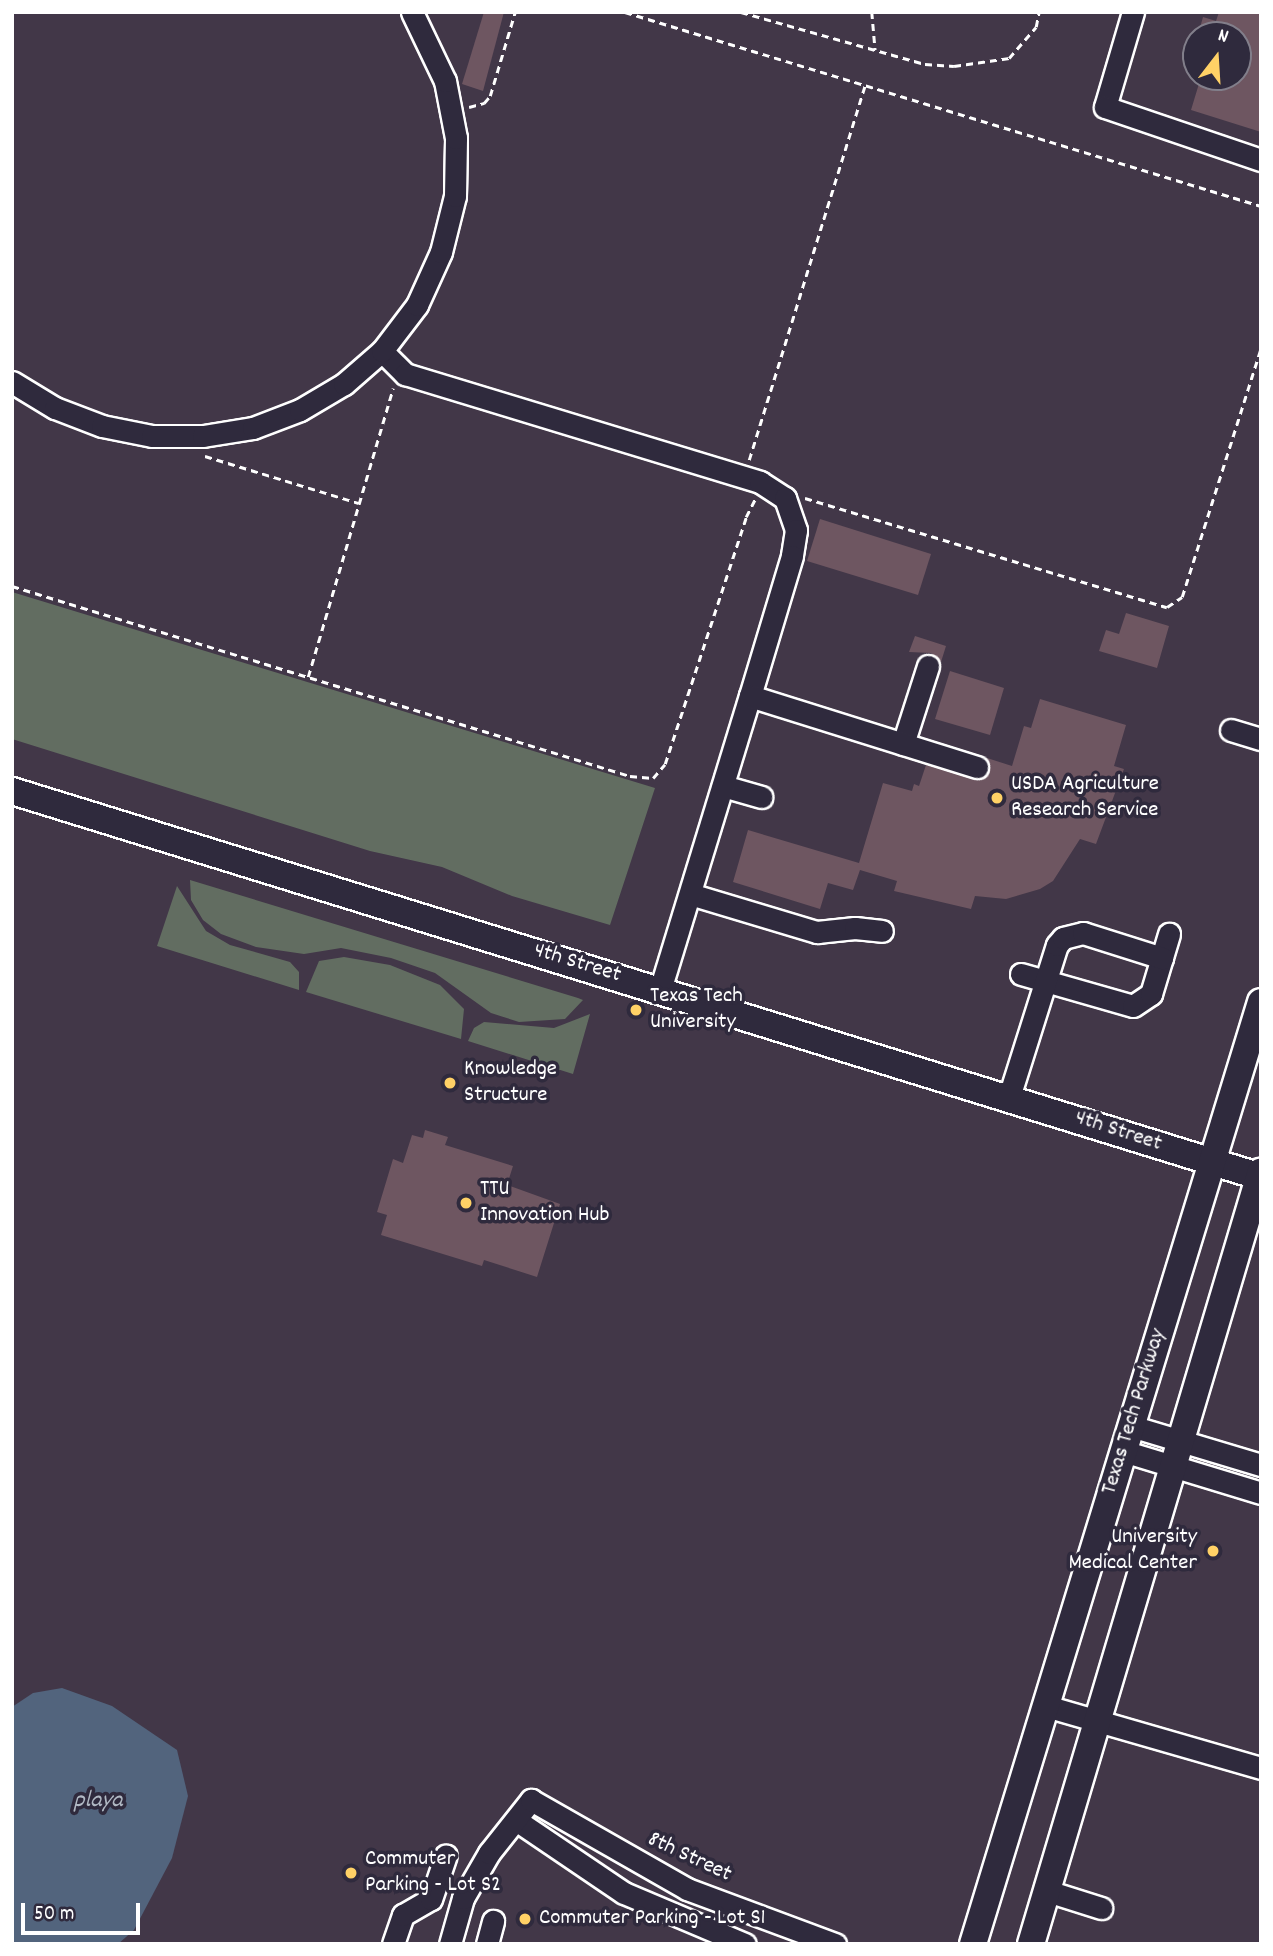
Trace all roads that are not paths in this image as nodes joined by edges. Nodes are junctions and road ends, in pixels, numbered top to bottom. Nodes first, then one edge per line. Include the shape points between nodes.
1 (412, 12) edge
2 (1133, 12) edge
3 (1261, 160) edge
4 (382, 351) junction
5 (12, 382) edge
6 (928, 666) dead end
7 (750, 696) junction
8 (1231, 730) dead end
9 (1261, 739) edge
10 (902, 744) junction
11 (977, 767) dead end
12 (723, 786) junction
13 (12, 791) edge
14 (761, 797) dead end
15 (690, 894) junction
16 (882, 931) dead end
17 (1169, 934) dead end
18 (1162, 958) junction
19 (1021, 974) dead end
20 (1045, 982) junction
21 (660, 990) junction
22 (1261, 1002) edge
23 (1009, 1097) junction
24 (1212, 1162) junction
25 (1260, 1175) edge
26 (1131, 1426) junction
27 (1180, 1441) junction
28 (1123, 1451) junction
29 (1261, 1465) edge
30 (1172, 1466) junction
31 (1261, 1493) edge
32 (1046, 1706) junction
33 (1097, 1721) junction
34 (1261, 1768) edge
35 (516, 1821) junction
36 (446, 1855) dead end
37 (1047, 1891) junction
38 (1101, 1908) dead end
39 (493, 1922) dead end
40 (393, 1944) edge
41 (450, 1944) edge
42 (487, 1944) edge
43 (745, 1944) edge
44 (835, 1944) edge
45 (973, 1944) edge
46 (1031, 1944) edge

1 - 4 street via 445,81 456,138 455,196 442,252 417,305
2 - 3 street via 1105,107
4 - 5 street via 344,384 300,410 253,428 203,436 152,436 102,426 55,408
4 - 7 street via 401,371 744,477 785,498 796,530 792,556
6 - 10 street
7 - 10 street
7 - 12 street
8 - 9 street
10 - 11 street
12 - 14 street
12 - 15 street
13 - 21 main road, 4th Street
15 - 16 street via 817,932
15 - 21 street
17 - 18 street
18 - 20 street via 1151,994 1133,1006
18 - 20 street via 1083,933 1072,934 1057,945
19 - 20 street
20 - 23 street
21 - 23 main road, 4th Street
22 - 24 main road, Texas Tech Parkway
23 - 24 main road, 4th Street
24 - 25 main road, 4th Street
24 - 26 main road, Texas Tech Parkway
25 - 27 main road
26 - 27 street
26 - 28 main road, Texas Tech Parkway
27 - 29 street
27 - 30 main road
28 - 30 street
28 - 32 main road, Texas Tech Parkway
30 - 31 street
30 - 33 main road
32 - 33 street
32 - 45 main road, Texas Tech Parkway
33 - 34 street
33 - 37 main road
35 - 41 street via 489,1853 463,1898
35 - 43 street via 624,1892
35 - 44 street, 8th Street via 531,1800 687,1889
36 - 40 street via 431,1899 403,1915
37 - 38 street
37 - 46 main road
39 - 42 street

